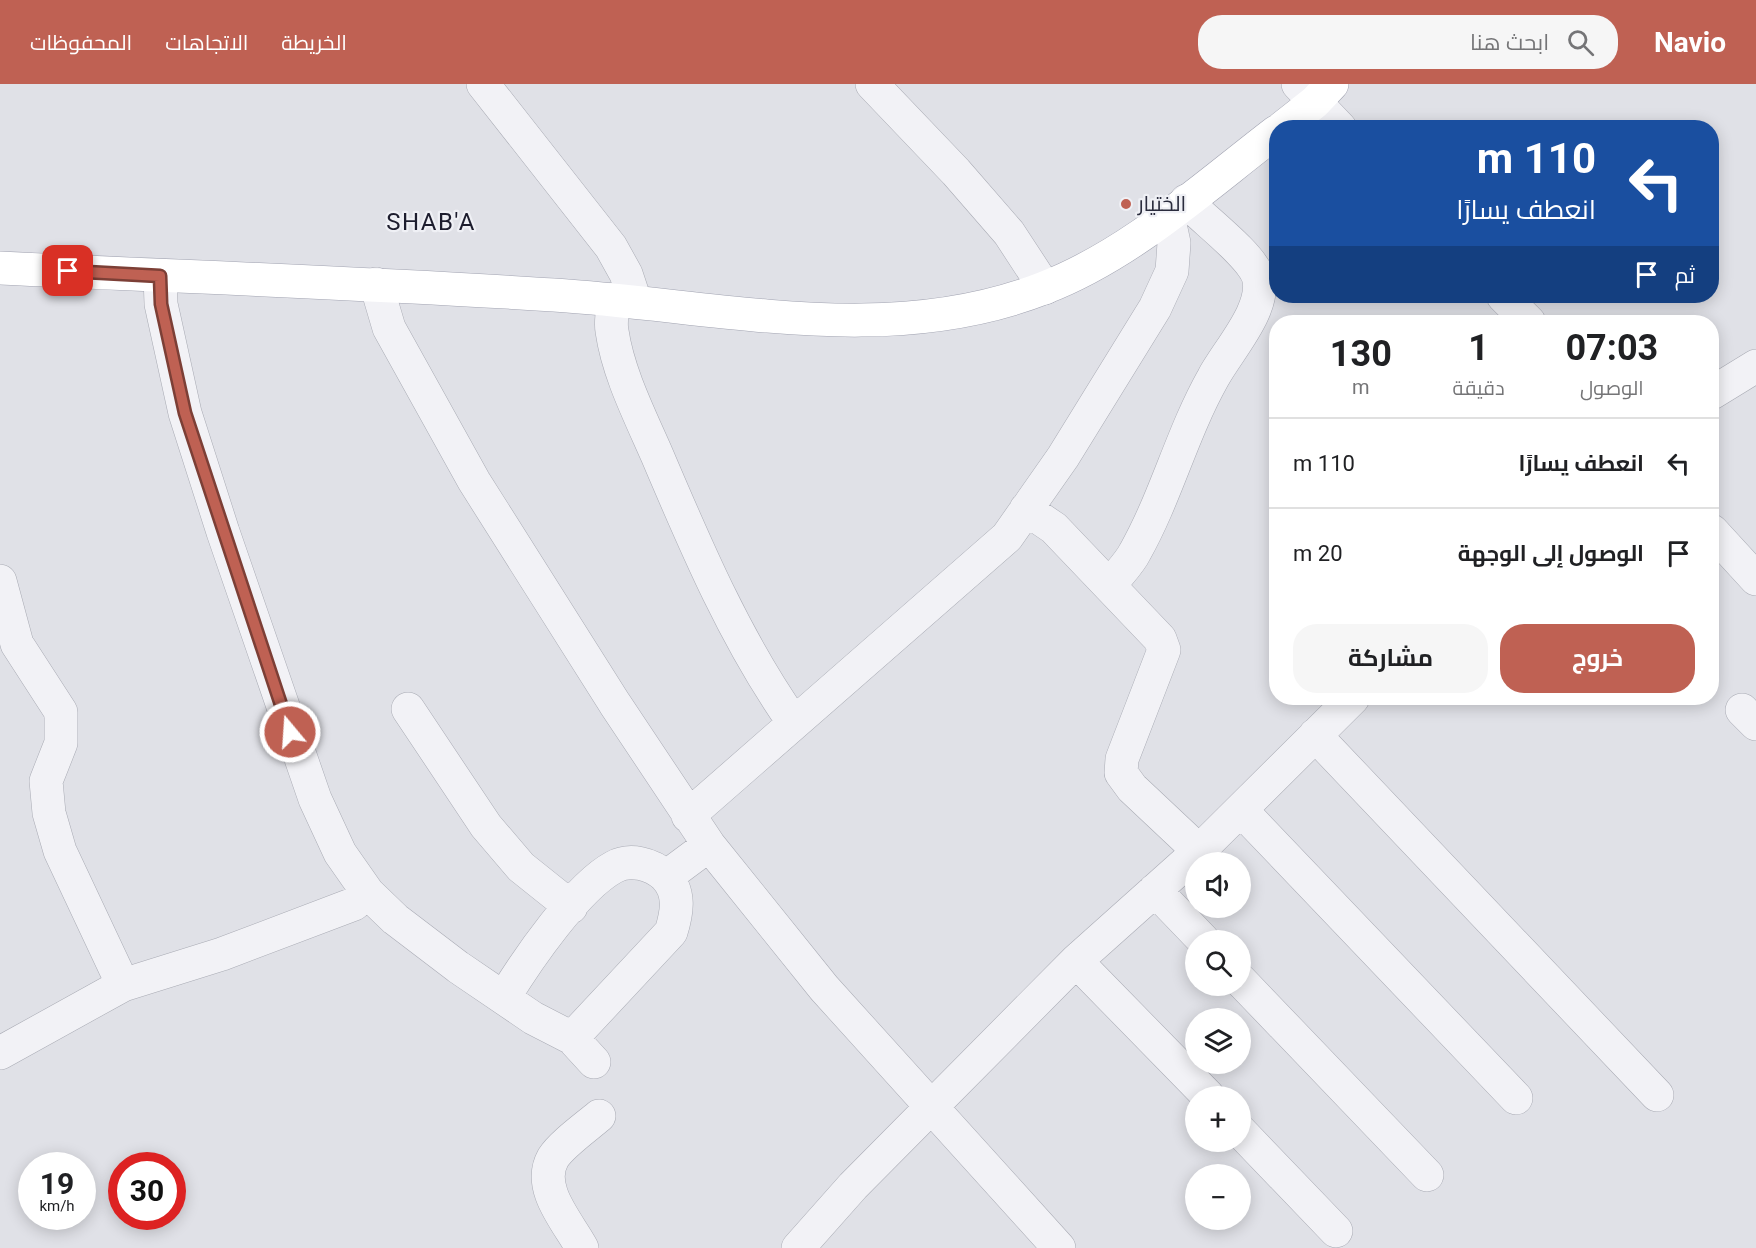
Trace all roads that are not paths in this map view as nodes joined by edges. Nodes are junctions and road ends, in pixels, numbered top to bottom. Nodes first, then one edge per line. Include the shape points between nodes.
1 (483, 84) edge
2 (872, 84) edge
3 (1315, 90) edge
4 (1289, 120) edge
5 (1335, 120) edge
6 (1269, 137) edge
7 (1177, 208) junction
8 (0, 268) edge
9 (160, 276) junction
10 (376, 284) junction
11 (1045, 288) junction
12 (624, 300) junction
13 (1510, 303) edge
14 (1522, 315) edge
15 (1756, 366) edge
16 (1719, 389) edge
17 (1026, 508) junction
18 (1719, 539) edge
19 (1756, 579) edge
20 (0, 580) edge
21 (1110, 585) junction
22 (1346, 705) edge
23 (408, 709) dead end
24 (794, 723) junction
25 (1315, 735) junction
26 (1241, 810) junction
27 (688, 816) junction
28 (709, 845) junction
29 (1199, 851) junction
30 (666, 877) junction
31 (1155, 890) junction
32 (368, 893) junction
33 (571, 907) junction
34 (1193, 930) edge
35 (1076, 960) junction
36 (123, 985) junction
37 (1251, 991) edge
38 (505, 996) junction
39 (572, 1038) junction
40 (0, 1053) edge
41 (594, 1062) dead end
42 (1198, 1086) edge
43 (1657, 1095) dead end
44 (1516, 1098) dead end
45 (931, 1107) junction
46 (598, 1116) dead end
47 (1251, 1142) edge
48 (1427, 1175) dead end
49 (1336, 1231) dead end
50 (582, 1248) edge
51 (798, 1248) edge
52 (1059, 1248) edge

1 - 12 street via 611,247 626,274
2 - 11 street via 1009,232
3 - 4 main road
3 - 5 street
6 - 7 main road
7 - 11 main road via 1107,256
7 - 17 street via 1172,271 1155,308 1115,376
7 - 21 street via 1250,260 1259,291 1250,320 1194,416 1135,554
8 - 9 main road
9 - 10 main road
9 - 32 street via 161,304 185,413 223,532 315,799 340,853
10 - 12 main road
10 - 27 street via 389,328 474,481
11 - 12 main road via 987,305 882,320 812,320
12 - 24 street via 611,328 641,419 724,606
13 - 14 street
15 - 16 street
17 - 21 street via 1054,528
17 - 24 street via 992,552
18 - 19 street
20 - 36 street via 17,644 61,712 61,742 46,781 57,842
21 - 29 street via 1160,639 1164,650 1122,759 1121,773
22 - 25 street
23 - 33 street via 486,826 521,867
24 - 27 street
25 - 26 street
25 - 43 street
26 - 29 street
26 - 44 street
27 - 28 street
28 - 30 street
28 - 45 street via 824,988
29 - 31 street
30 - 33 street via 648,865 615,866 591,884
30 - 39 street via 676,893 677,912 671,932
31 - 34 street
31 - 35 street
32 - 36 street via 354,904 222,954
32 - 38 street via 458,967
33 - 38 street via 522,968
35 - 42 street
35 - 45 street
36 - 40 street
37 - 48 street
38 - 39 street via 533,1018
39 - 41 street
45 - 51 street
45 - 52 street
46 - 50 street via 554,1157 546,1176 551,1194
47 - 49 street

